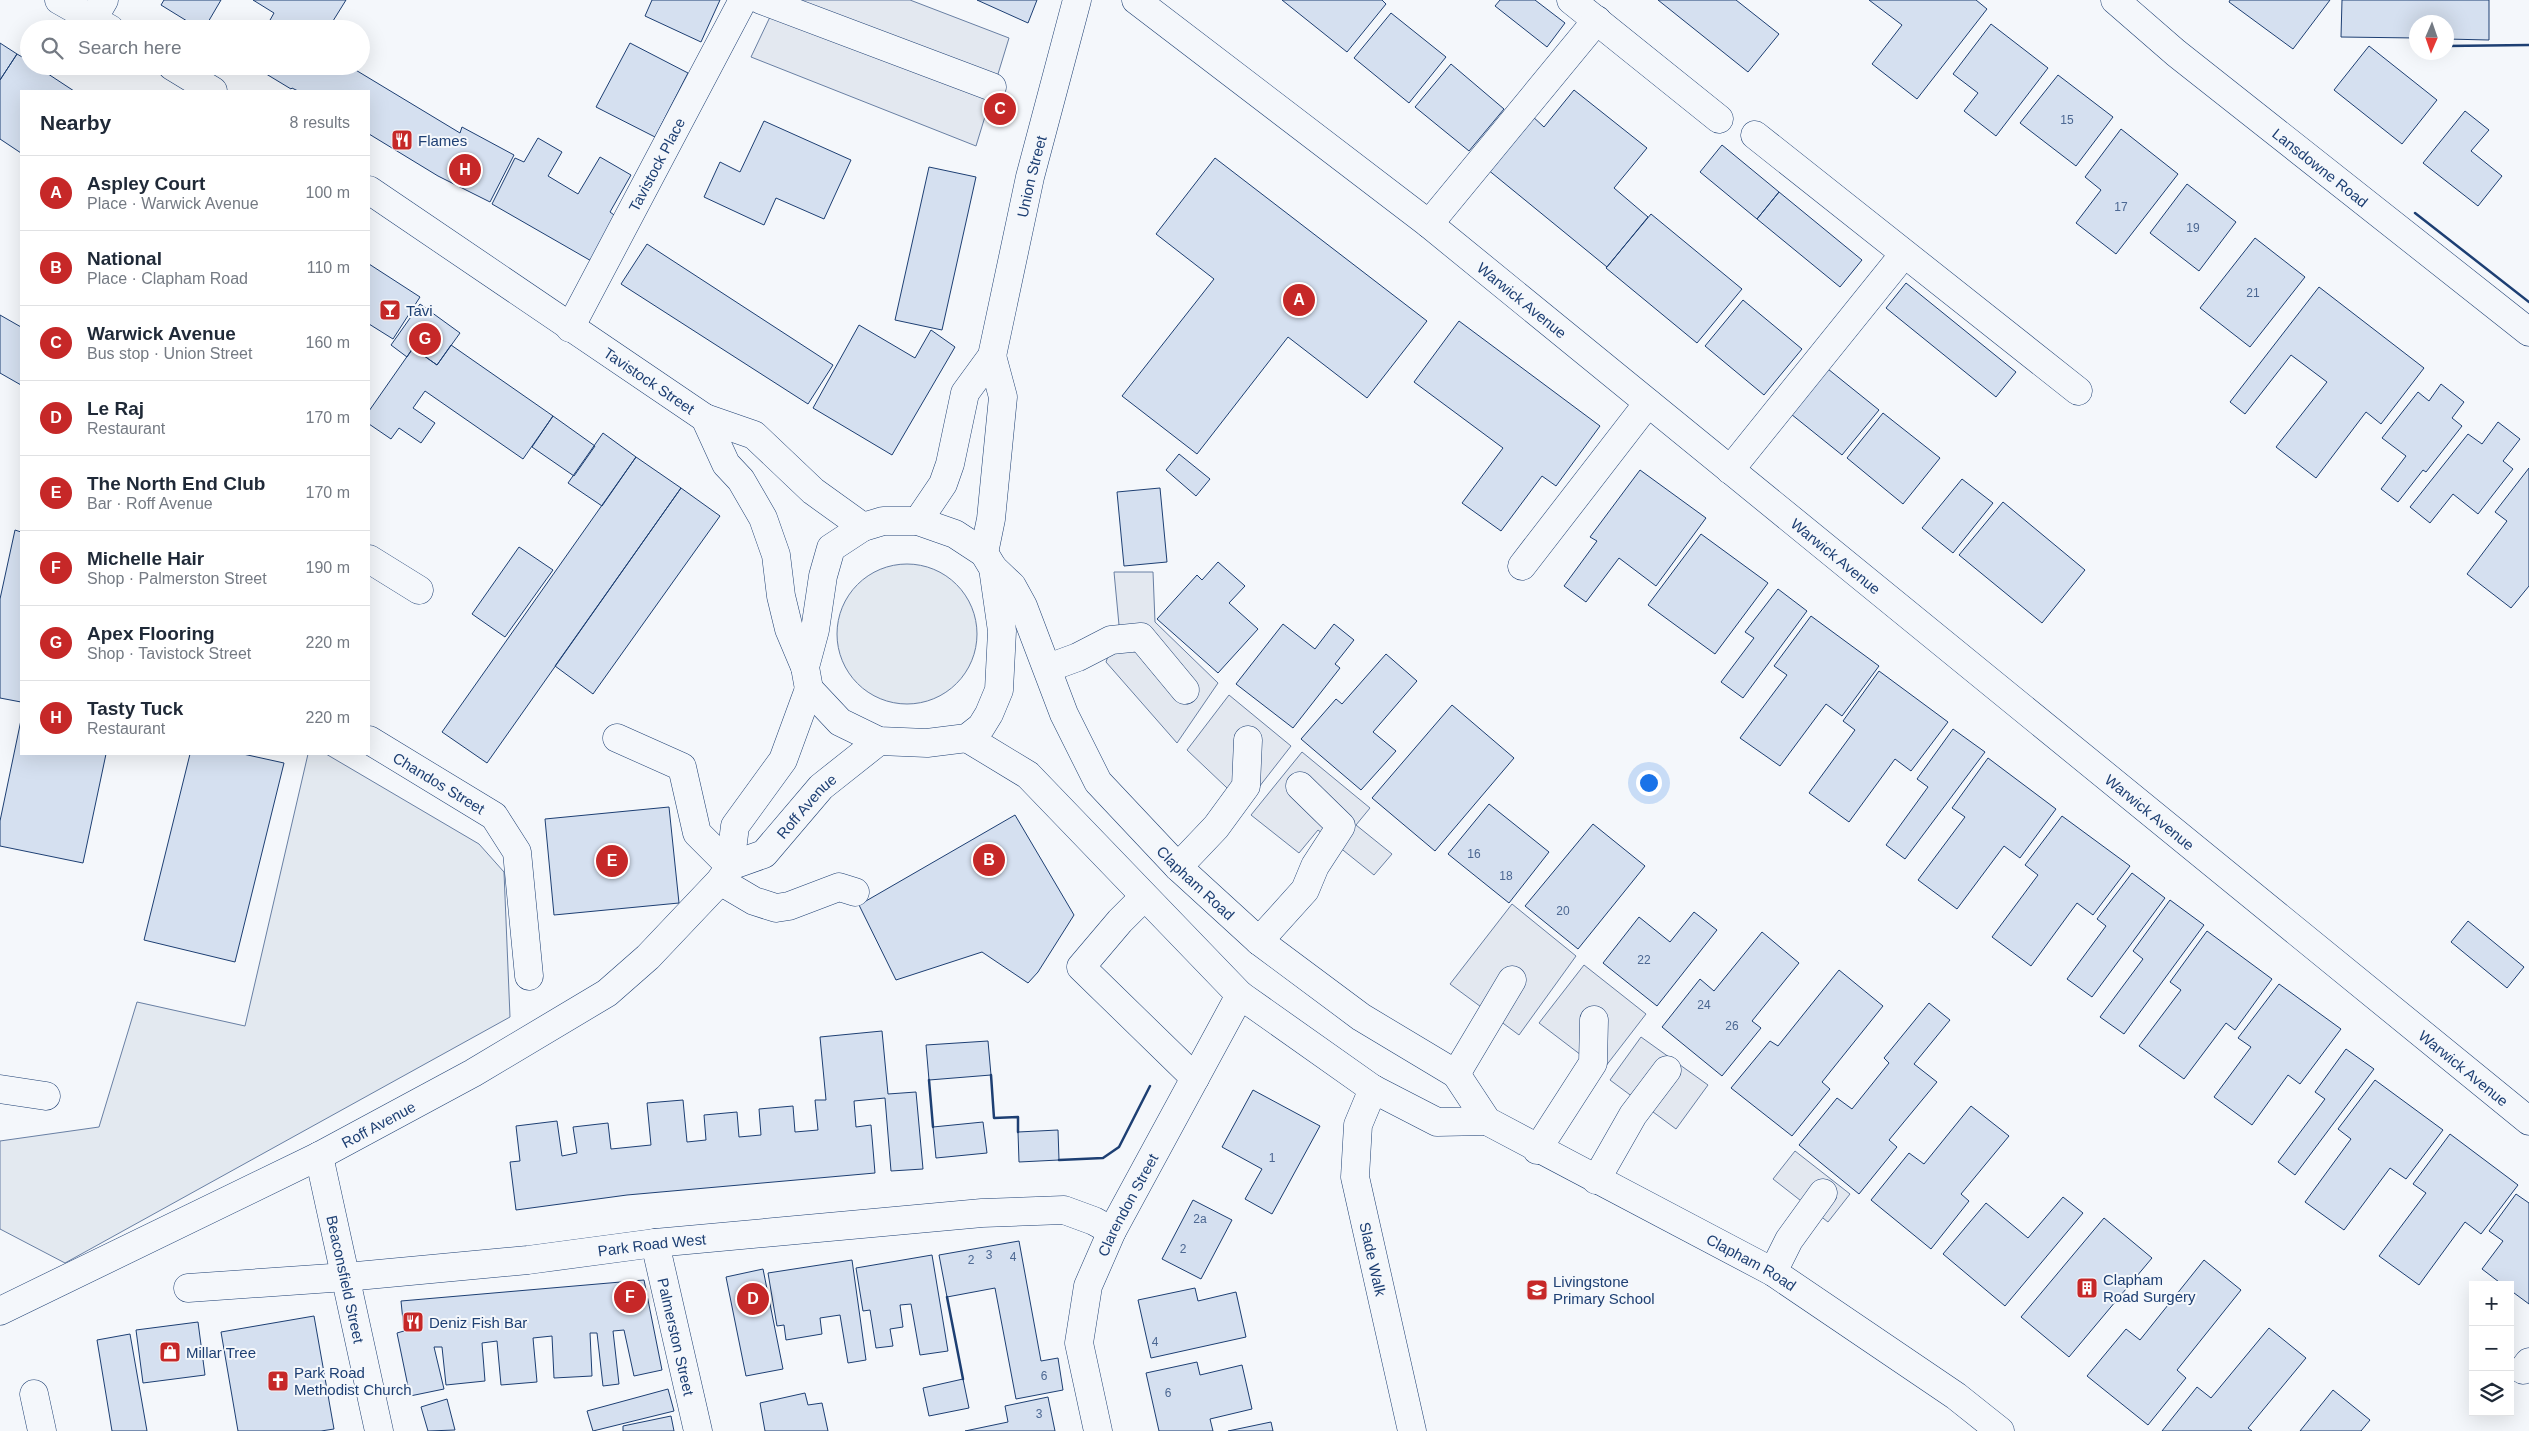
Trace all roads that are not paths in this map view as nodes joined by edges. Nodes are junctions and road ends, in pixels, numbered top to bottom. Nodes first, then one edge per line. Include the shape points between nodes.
1 (59, 0) edge
2 (743, 0) edge
3 (761, 0) edge
4 (1077, 0) edge
5 (1136, 0) edge
6 (1571, 0) edge
7 (2115, 0) edge
8 (102, 16) edge
9 (1597, 20) junction
10 (187, 75) edge
11 (992, 87) dead end
12 (211, 90) edge
13 (1719, 119) dead end
14 (1755, 135) dead end
15 (370, 191) edge
16 (1429, 224) junction
17 (1904, 254) junction
18 (570, 328) junction
19 (2529, 332) edge
20 (992, 356) junction
21 (2078, 391) dead end
22 (1648, 403) junction
23 (705, 418) junction
24 (1730, 470) junction
25 (918, 521) junction
26 (863, 527) junction
27 (370, 559) edge
28 (989, 561) junction
29 (1522, 566) dead end
30 (419, 590) dead end
31 (1048, 668) junction
32 (807, 678) junction
33 (1185, 690) dead end
34 (617, 738) dead end
35 (967, 738) junction
36 (1248, 740) dead end
37 (370, 741) edge
38 (880, 741) junction
39 (1300, 786) dead end
40 (1178, 867) junction
41 (725, 873) junction
42 (855, 892) dead end
43 (1144, 897) junction
44 (1259, 941) junction
45 (529, 976) dead end
46 (1512, 980) dead end
47 (1240, 995) junction
48 (1594, 1020) dead end
49 (1666, 1070) dead end
50 (1456, 1074) junction
51 (1195, 1078) junction
52 (0, 1089) edge
53 (1373, 1089) junction
54 (46, 1096) dead end
55 (1487, 1121) junction
56 (2529, 1121) edge
57 (1537, 1150) junction
58 (319, 1156) junction
59 (1596, 1180) junction
60 (1823, 1193) dead end
61 (1112, 1231) junction
62 (655, 1244) junction
63 (1773, 1272) junction
64 (346, 1277) junction
65 (188, 1288) dead end
66 (0, 1311) edge
67 (34, 1394) dead end
68 (42, 1431) edge
69 (379, 1431) edge
70 (698, 1431) edge
71 (1098, 1431) edge
72 (1412, 1431) edge
73 (2000, 1431) edge

1 - 8 street
2 - 18 street, Tavistock Place
3 - 11 street
4 - 20 street, Union Street via 1030,177
5 - 16 street, Warwick Avenue
6 - 9 street
7 - 19 street, Lansdowne Road via 2176,53
9 - 13 street
9 - 16 street
10 - 12 street
14 - 17 street
15 - 18 street, Tavistock Street
16 - 22 street, Warwick Avenue
17 - 21 street
17 - 24 street
18 - 23 street, Tavistock Street
20 - 25 street, Union Street via 966,393 943,484
20 - 28 street, Union Street via 1003,397
22 - 24 street, Warwick Avenue
22 - 29 street
23 - 26 street via 754,435 813,492
23 - 32 street, Tavistock Street via 726,464 741,480 763,518 776,556 789,629
24 - 56 street, Warwick Avenue
25 - 26 street, Clapham Road via 884,521
25 - 28 street, Clapham Road via 955,534
26 - 32 street, Clapham Road via 831,548 822,576
27 - 30 street
28 - 31 street, Clapham Road via 1012,586
28 - 35 street, Union Street via 1002,631 999,690 990,714
31 - 33 street via 1110,640 1141,638
31 - 40 street, Clapham Road via 1064,714 1098,782
32 - 38 street via 840,722
32 - 41 street via 783,760 735,826
34 - 41 street via 682,767 697,833
35 - 38 street via 927,743
35 - 43 street via 1028,775
36 - 40 street via 1246,786 1216,827
37 - 45 street, Chandos Street via 494,816 517,852
38 - 41 street, Roff Avenue via 820,787 764,854
39 - 44 street via 1341,826 1314,866 1305,890
40 - 44 street, Clapham Road
41 - 42 street via 754,901 776,908 839,887
41 - 58 street, Roff Avenue via 648,957 607,993 473,1072
43 - 47 street
43 - 51 street via 1082,967
44 - 50 street, Clapham Road via 1361,1017
46 - 50 street
47 - 51 street, Clarendon Street
47 - 53 street
48 - 57 street via 1593,1063
49 - 59 street via 1633,1115
50 - 55 street, Clapham Road
51 - 61 street, Clarendon Street
52 - 54 street
53 - 55 street via 1437,1122
53 - 72 street, Slade Walk via 1358,1126 1355,1177
55 - 57 street, Clapham Road
57 - 59 street, Clapham Road
58 - 64 street, Beaconsfield Street
58 - 66 street, Roff Avenue
59 - 63 street, Clapham Road
60 - 63 street via 1789,1240
61 - 62 street, Park Road West via 1064,1210 982,1213
61 - 71 street, Clarendon Street via 1088,1286 1079,1343
62 - 64 street, Park Road West
62 - 70 street, Palmerston Street
63 - 73 street, Clapham Road via 1956,1396
64 - 65 street, Park Road West
64 - 69 street, Beaconsfield Street
67 - 68 street

